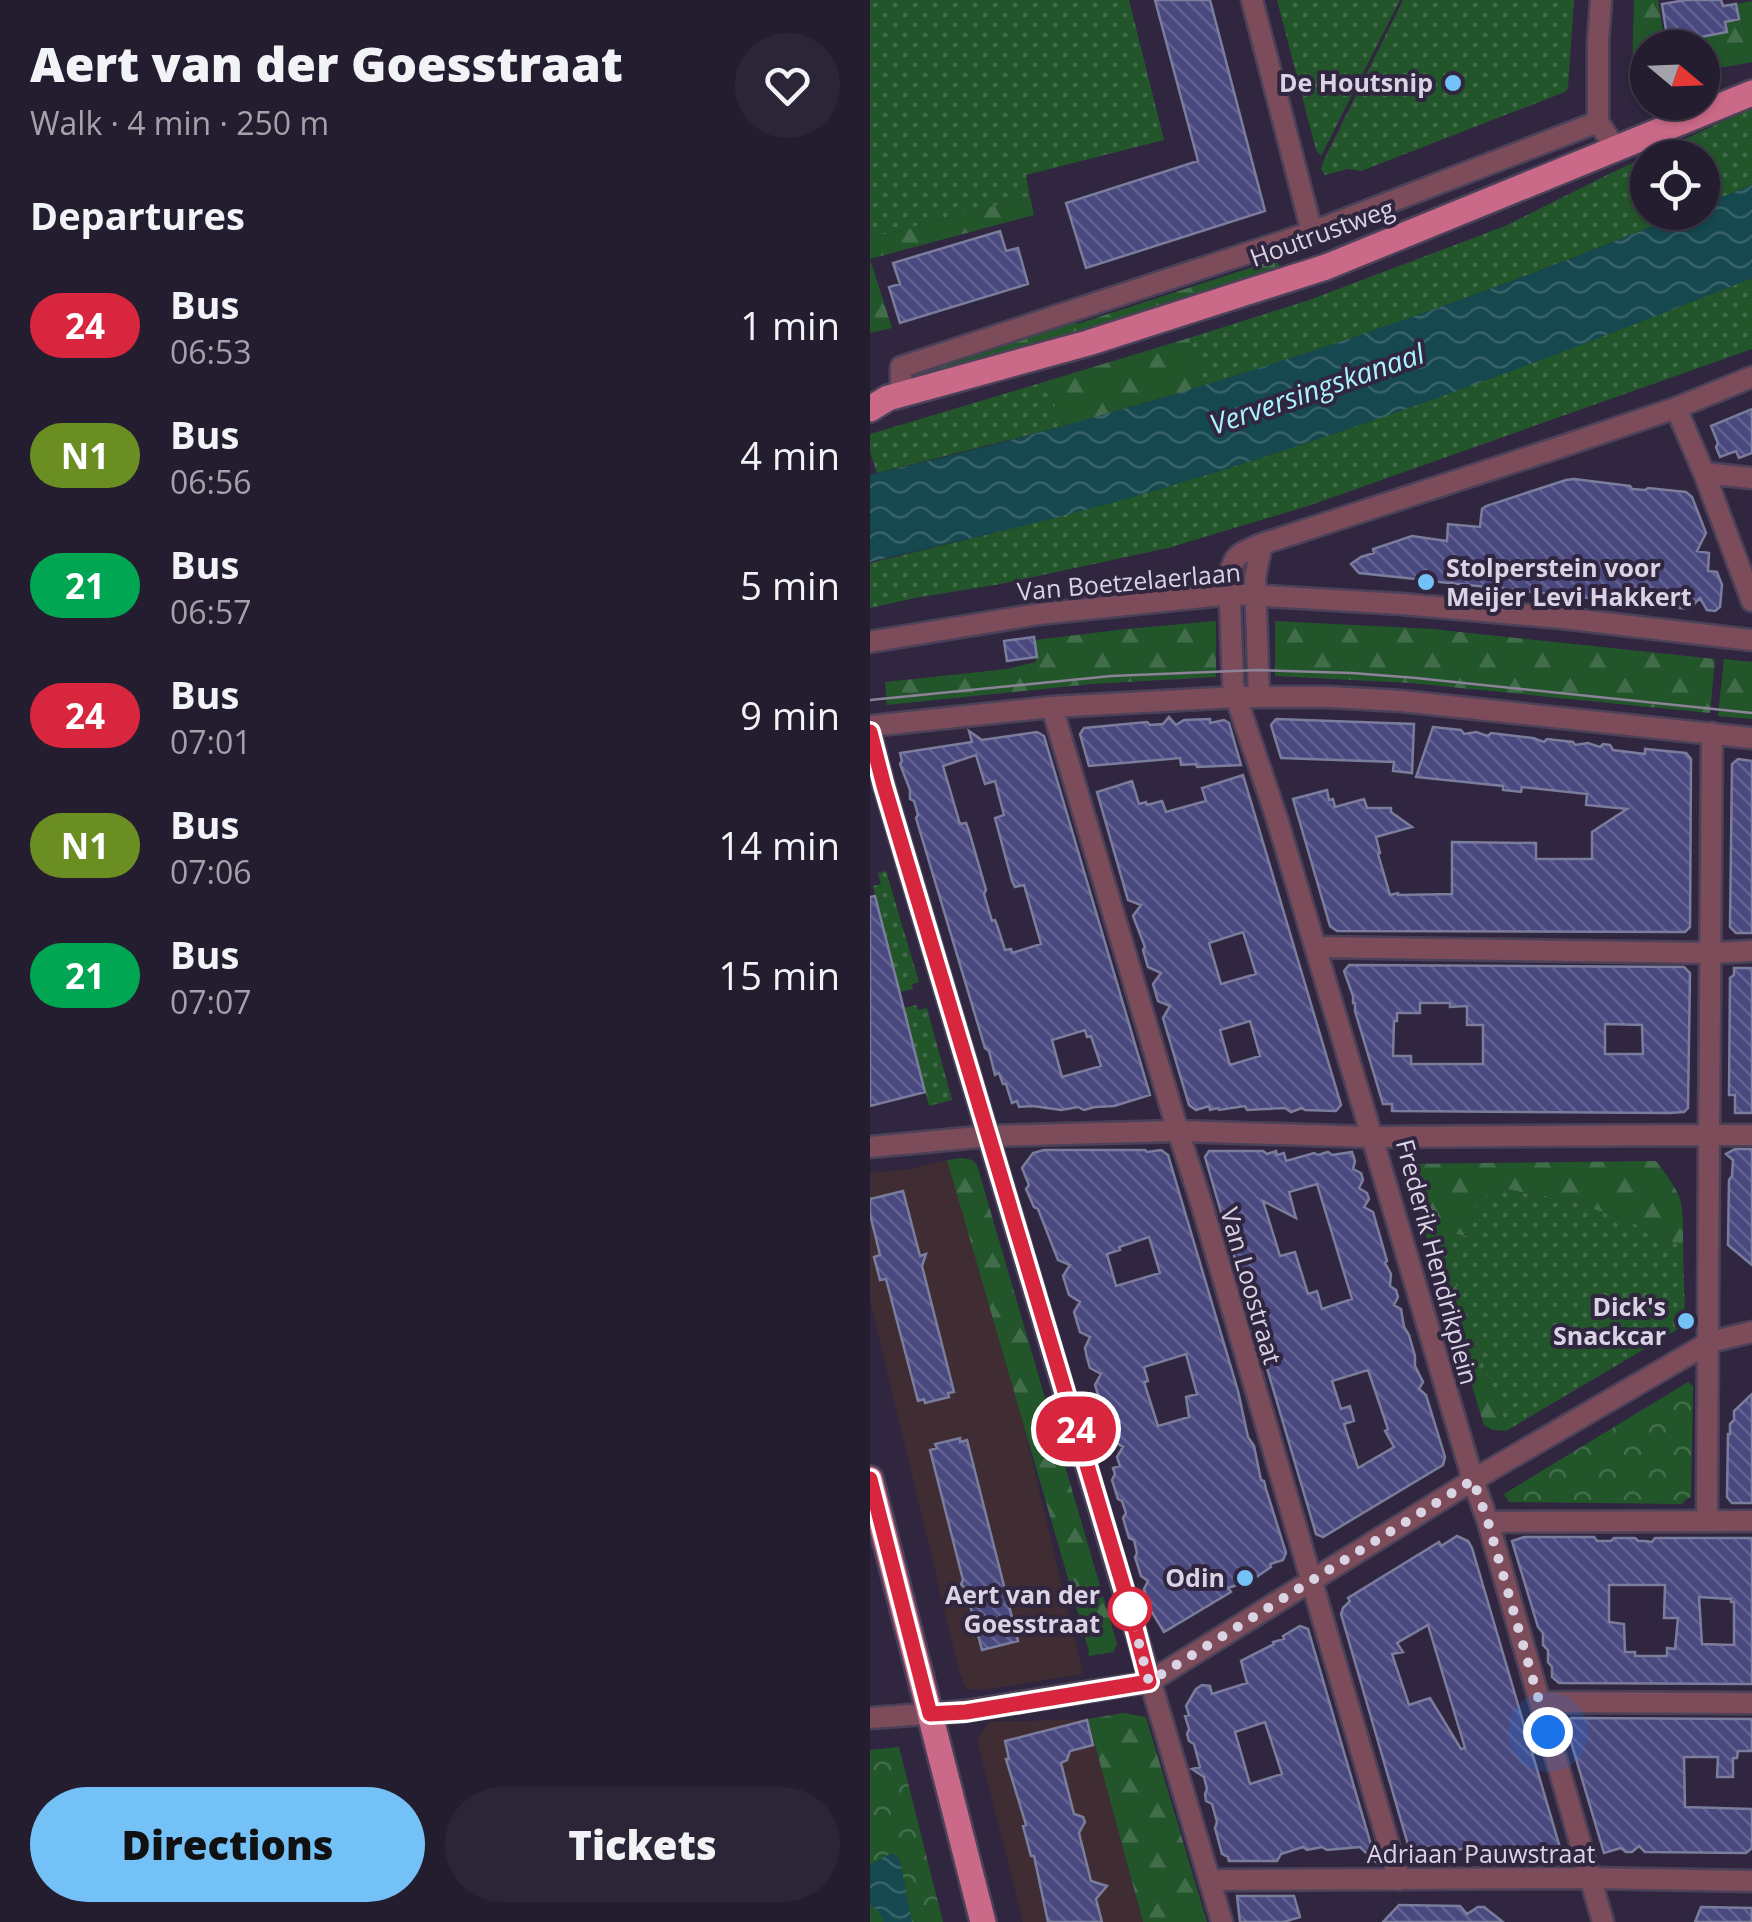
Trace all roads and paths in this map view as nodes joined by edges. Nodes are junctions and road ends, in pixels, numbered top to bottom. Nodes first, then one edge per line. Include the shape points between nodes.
1 (1252, 0) edge
2 (1601, 0) edge
3 (1752, 94) edge
4 (1598, 122) junction
5 (1617, 150) junction
6 (1312, 232) junction
7 (1752, 377) edge
8 (882, 400) edge
9 (1676, 408) junction
10 (1704, 473) junction
11 (1752, 478) edge
12 (1262, 544) junction
13 (1232, 594) junction
14 (1256, 595) junction
15 (1752, 601) edge
16 (1752, 640) edge
17 (870, 642) edge
18 (1236, 697) junction
19 (1259, 697) junction
20 (1052, 707) junction
21 (870, 729) edge
22 (1712, 733) junction
23 (1752, 738) edge
24 (1315, 946) junction
25 (1752, 951) edge
26 (1710, 952) junction
27 (1178, 1131) junction
28 (1709, 1135) junction
29 (1752, 1135) edge
30 (989, 1136) junction
31 (1372, 1138) junction
32 (870, 1147) edge
33 (1752, 1332) edge
34 (1710, 1342) junction
35 (870, 1479) edge
36 (1473, 1480) junction
37 (1707, 1521) junction
38 (1752, 1521) edge
39 (1488, 1522) junction
40 (1312, 1580) junction
41 (1149, 1682) junction
42 (1540, 1702) junction
43 (1752, 1703) edge
44 (930, 1714) junction
45 (870, 1718) edge
46 (1590, 1878) junction
47 (1210, 1880) junction
48 (1399, 1880) junction
49 (1752, 1880) edge
50 (982, 1922) edge
51 (1222, 1922) edge
52 (1603, 1922) edge

1 - 6 street
2 - 4 street
3 - 5 main road, Houtrustweg
4 - 5 street
4 - 6 street, Houtrustweg
5 - 8 main road, Houtrustweg via 1326,268
6 - 8 street, Houtrustweg via 901,367
7 - 9 street
9 - 10 street
9 - 12 street
10 - 11 street
10 - 15 street
12 - 13 street via 1234,558
12 - 14 street
13 - 14 street, Van Boetzelaerlaan
13 - 17 street, Van Boetzelaerlaan via 1040,614
13 - 18 street
14 - 16 street, Van Boetzelaerlaan
14 - 19 street
18 - 19 street
18 - 20 street
18 - 24 street
19 - 22 street via 1401,701
20 - 21 street
20 - 27 street, Van Loostraat
21 - 30 street
22 - 23 street
22 - 26 street
24 - 26 street
24 - 31 street
25 - 26 street
26 - 28 street
27 - 30 street
27 - 31 street
27 - 40 street, Van Loostraat
28 - 29 street, Frederik Hendrikplein
28 - 31 street, Frederik Hendrikplein
28 - 34 street
30 - 32 street
30 - 41 street
31 - 36 street, Frederik Hendrikplein
33 - 34 street
34 - 36 street
34 - 37 street
35 - 44 main road
36 - 39 street, Frederik Hendrikplein
36 - 40 street
37 - 38 street
37 - 39 street
39 - 42 street, Frederik Hendrikplein
40 - 41 street
40 - 48 street, Van Loostraat
41 - 44 street
41 - 47 street
42 - 43 street
42 - 46 street, Frederik Hendrikplein
44 - 45 street
44 - 50 main road
46 - 48 street, Adriaan Pauwstraat
46 - 49 street, Adriaan Pauwstraat
46 - 52 street, Frederik Hendrikplein
47 - 48 street, Adriaan Pauwstraat
47 - 51 street

